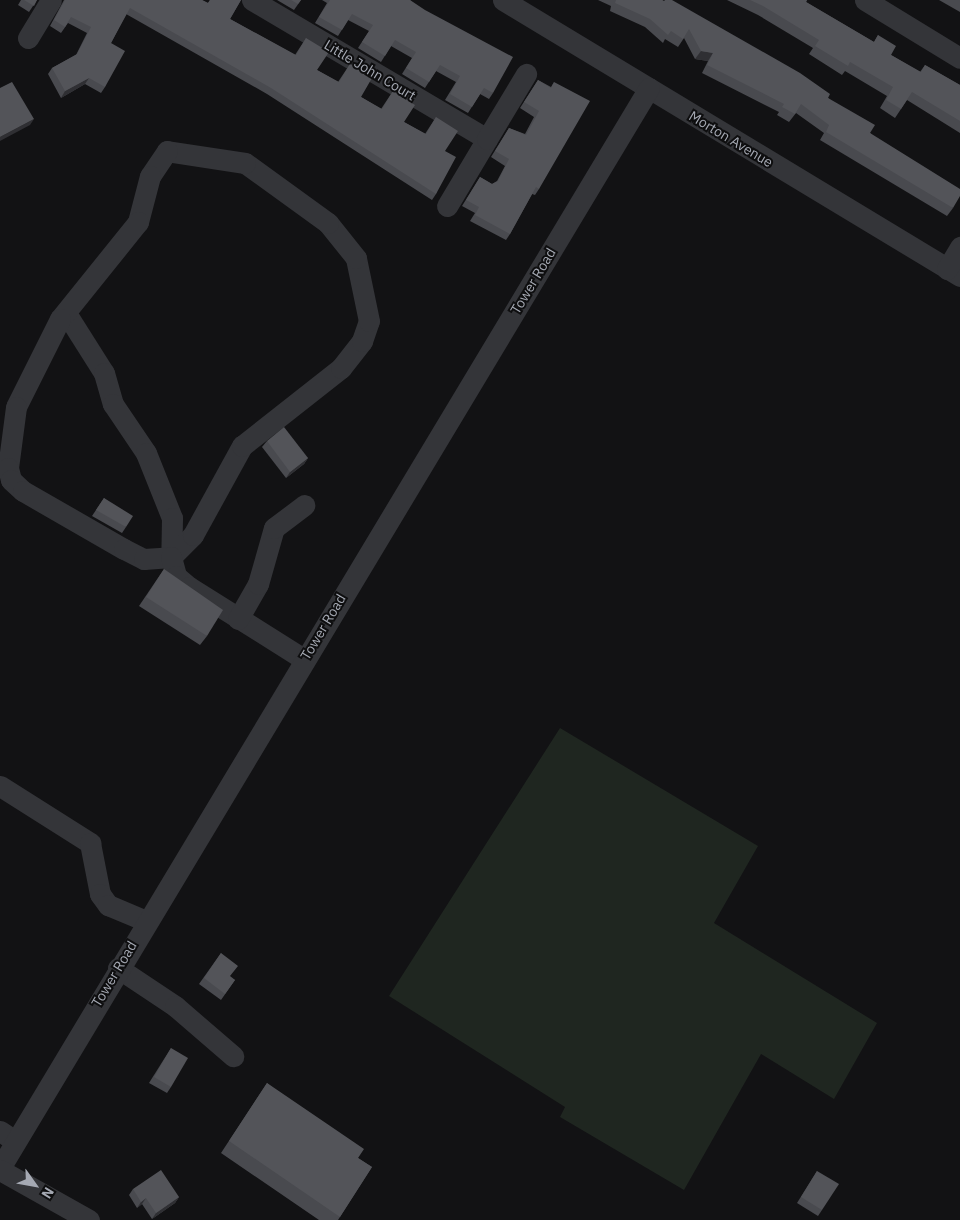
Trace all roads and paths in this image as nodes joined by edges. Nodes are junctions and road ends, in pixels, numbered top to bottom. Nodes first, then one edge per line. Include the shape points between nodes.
1 (52, 0) edge
2 (252, 0) edge
3 (504, 0) edge
4 (865, 0) edge
5 (28, 38) dead end
6 (960, 58) edge
7 (526, 74) dead end
8 (649, 88) junction
9 (487, 139) junction
10 (447, 206) dead end
11 (960, 247) edge
12 (954, 272) edge
13 (66, 313) junction
14 (304, 505) dead end
15 (170, 557) junction
16 (238, 619) junction
17 (304, 659) junction
18 (0, 786) edge
19 (146, 921) junction
20 (118, 968) junction
21 (233, 1056) dead end
22 (8, 1136) edge
23 (0, 1169) edge
24 (89, 1220) edge

1 - 5 street
2 - 9 street, Little John Court
3 - 8 street, Morton Avenue
4 - 6 street
7 - 9 street
8 - 12 street, Morton Avenue
8 - 17 street, Tower Road
9 - 10 street
11 - 12 street
13 - 15 street via 90,349 113,404 149,460 172,518
13 - 15 street via 16,407 9,440 11,480 23,491 124,549 144,558
13 - 15 street via 138,222 150,176 167,151 245,163 328,223 356,258 369,321 362,341 330,379 242,446 193,535
14 - 16 street via 274,528 258,584
15 - 16 street via 176,576
16 - 17 street
17 - 19 street, Tower Road
18 - 19 street via 90,843 100,894 108,905
19 - 20 street, Tower Road
20 - 21 street via 176,1006
20 - 22 street, Tower Road
22 - 23 street, Tower Road
23 - 24 street

